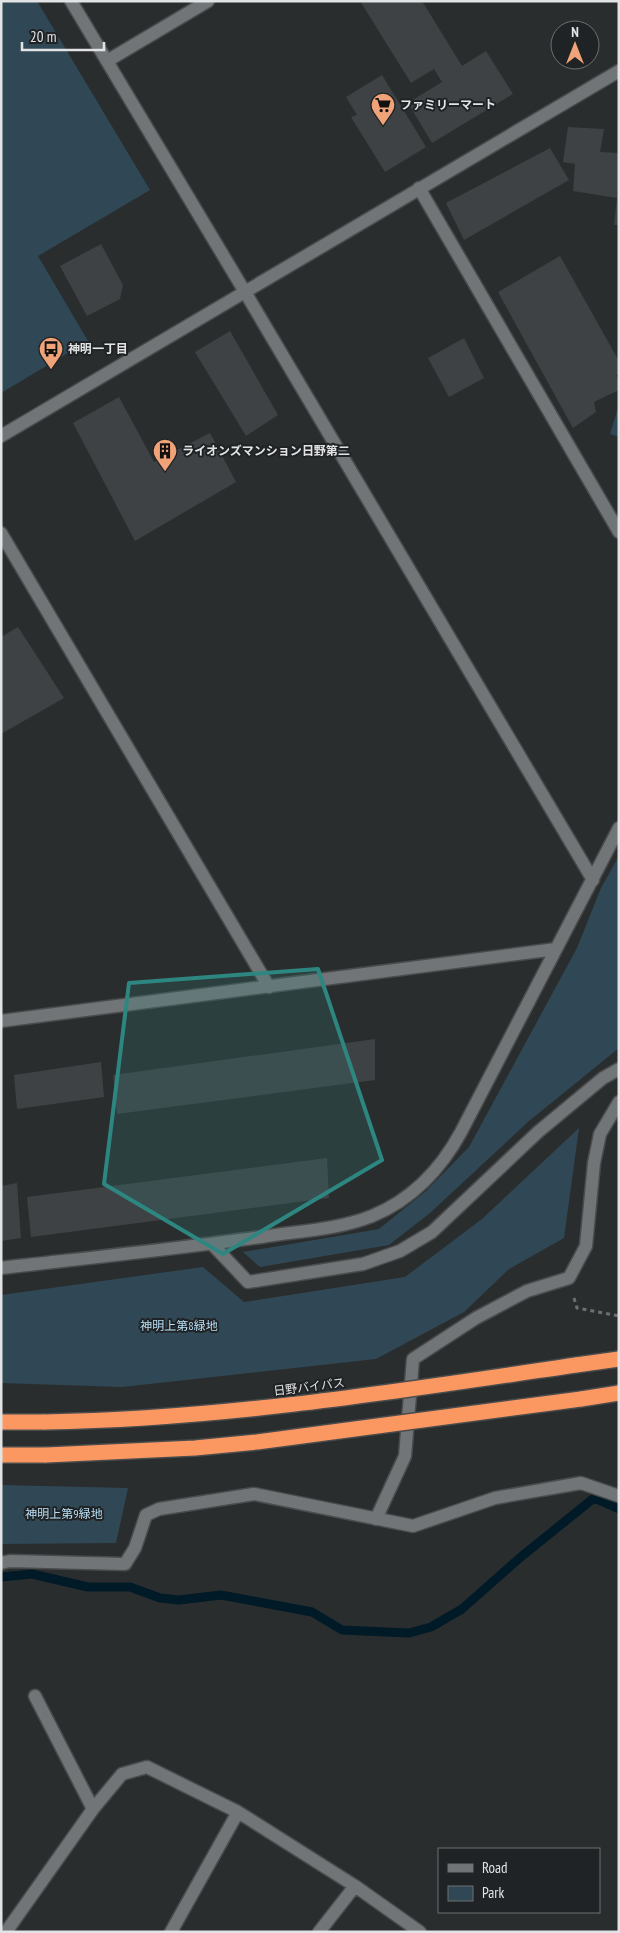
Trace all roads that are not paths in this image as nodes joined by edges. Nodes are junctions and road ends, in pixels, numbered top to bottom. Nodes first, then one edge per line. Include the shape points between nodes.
1 (71, 1) edge
2 (208, 1) edge
3 (106, 61) junction
4 (619, 71) edge
5 (419, 188) junction
6 (245, 292) junction
7 (1, 436) edge
8 (619, 532) edge
9 (1, 534) edge
10 (619, 828) edge
11 (593, 880) junction
12 (556, 949) junction
13 (269, 987) junction
14 (1, 1021) edge
15 (619, 1069) edge
16 (619, 1102) edge
17 (212, 1244) junction
18 (1, 1268) edge
19 (619, 1359) edge
20 (619, 1393) edge
21 (1, 1422) edge
22 (1, 1455) edge
23 (619, 1496) edge
24 (376, 1518) junction
25 (1, 1563) edge
26 (35, 1696) dead end
27 (93, 1809) junction
28 (238, 1812) junction
29 (355, 1886) junction
30 (6, 1932) edge
31 (171, 1932) edge
32 (319, 1932) edge
33 (420, 1932) edge

1 - 3 street
2 - 3 street
3 - 6 street
4 - 5 street
5 - 6 street
5 - 8 street
6 - 7 street
6 - 11 street
9 - 13 street
10 - 11 street
11 - 12 street
12 - 13 street
12 - 17 street via 452,1149 417,1189 373,1216 347,1224
13 - 14 street
15 - 17 street via 603,1078 538,1132 432,1232 400,1251 364,1264 248,1282
16 - 24 street via 600,1134 586,1246 569,1278 527,1291 476,1318 413,1359 405,1456
17 - 18 street
19 - 21 highway, 日野バイパス, bridge via 238,1411
20 - 22 highway, bridge via 257,1442 195,1448
23 - 24 street via 581,1483 495,1498 413,1526
24 - 25 street via 254,1494 159,1509 146,1515 135,1548 124,1564
26 - 27 street
27 - 28 street via 122,1774 147,1767
27 - 30 street
28 - 29 street
28 - 31 street
29 - 32 street
29 - 33 street

